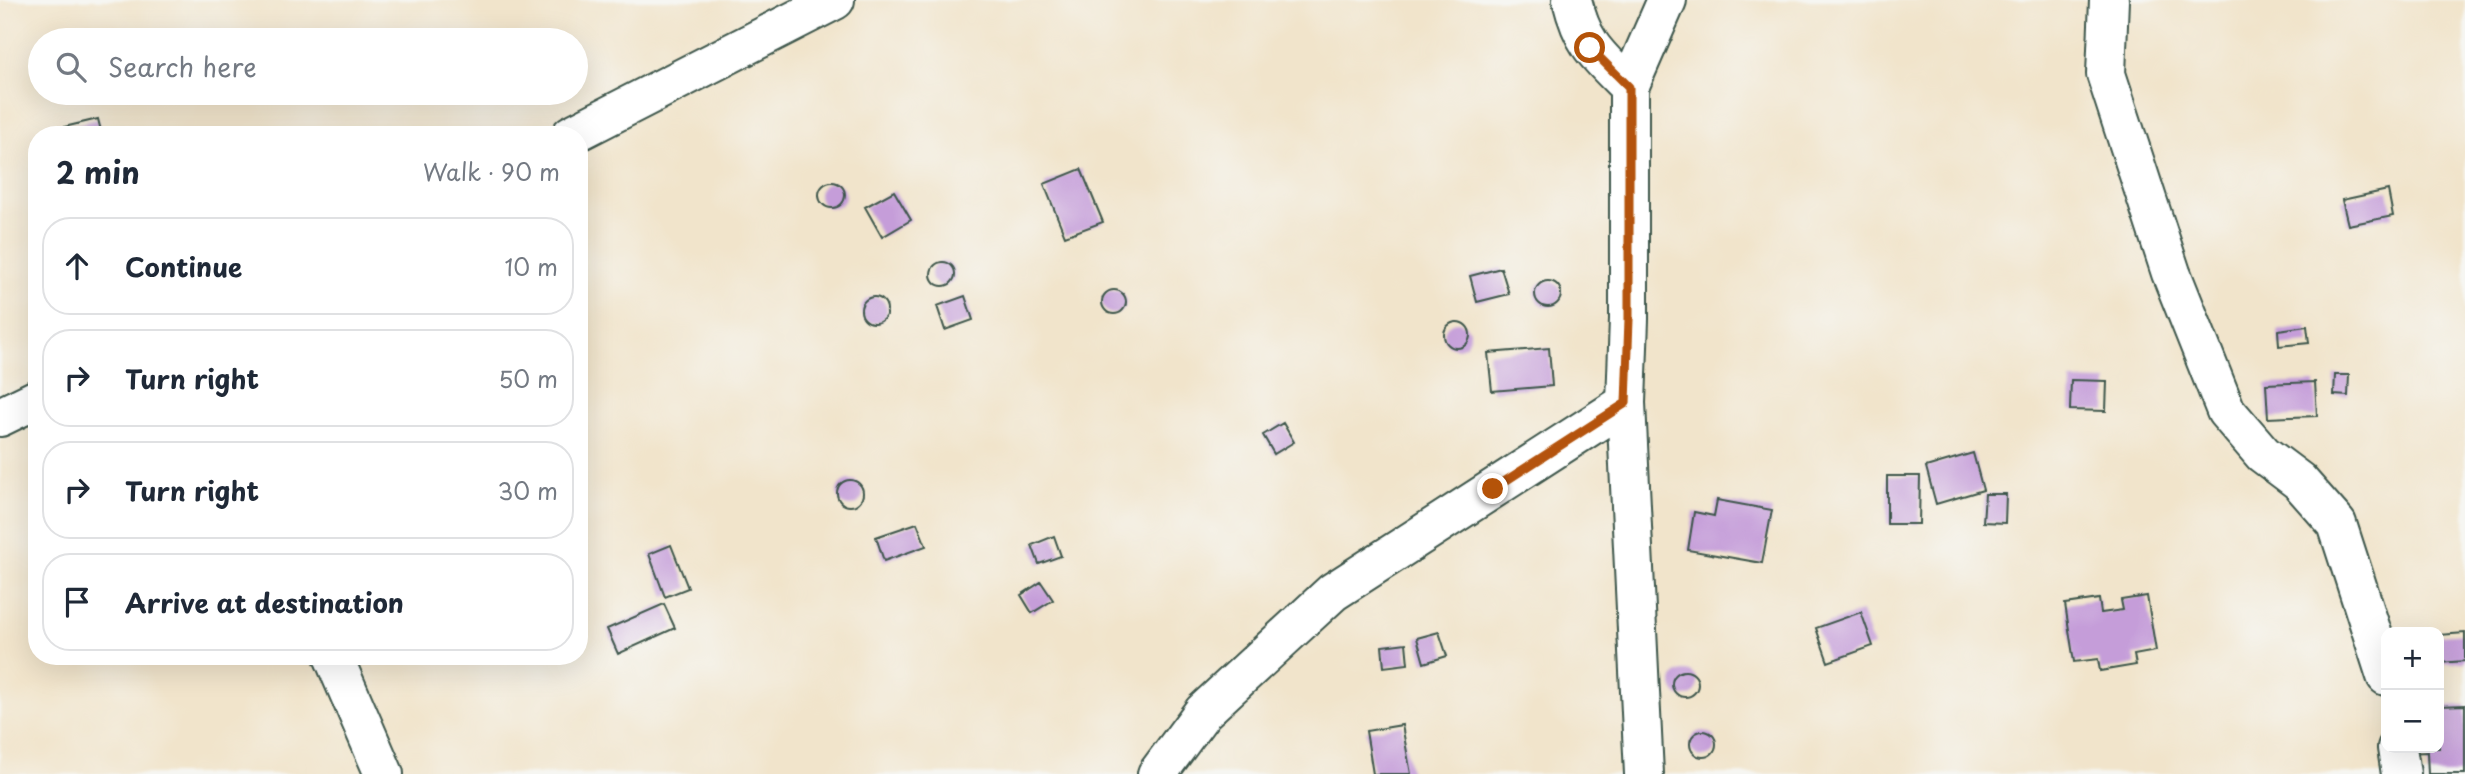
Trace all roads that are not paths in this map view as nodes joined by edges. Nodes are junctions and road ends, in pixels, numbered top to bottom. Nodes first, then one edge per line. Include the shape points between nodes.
1 (835, 0) edge
2 (1572, 0) edge
3 (1667, 0) edge
4 (2109, 0) edge
5 (1629, 87) junction
6 (588, 126) edge
7 (28, 403) edge
8 (1626, 403) junction
9 (0, 417) edge
10 (2381, 660) edge
11 (337, 665) edge
12 (2398, 753) edge
13 (384, 774) edge
14 (1157, 774) edge
15 (1644, 774) edge
16 (2401, 774) edge

1 - 6 street
2 - 5 street via 1590,48
3 - 5 street
4 - 10 street via 2106,74 2171,273 2226,411 2263,454 2299,481 2337,524
5 - 8 street
7 - 9 street
8 - 14 street via 1332,592 1203,712
8 - 15 street
11 - 13 street
12 - 16 street

